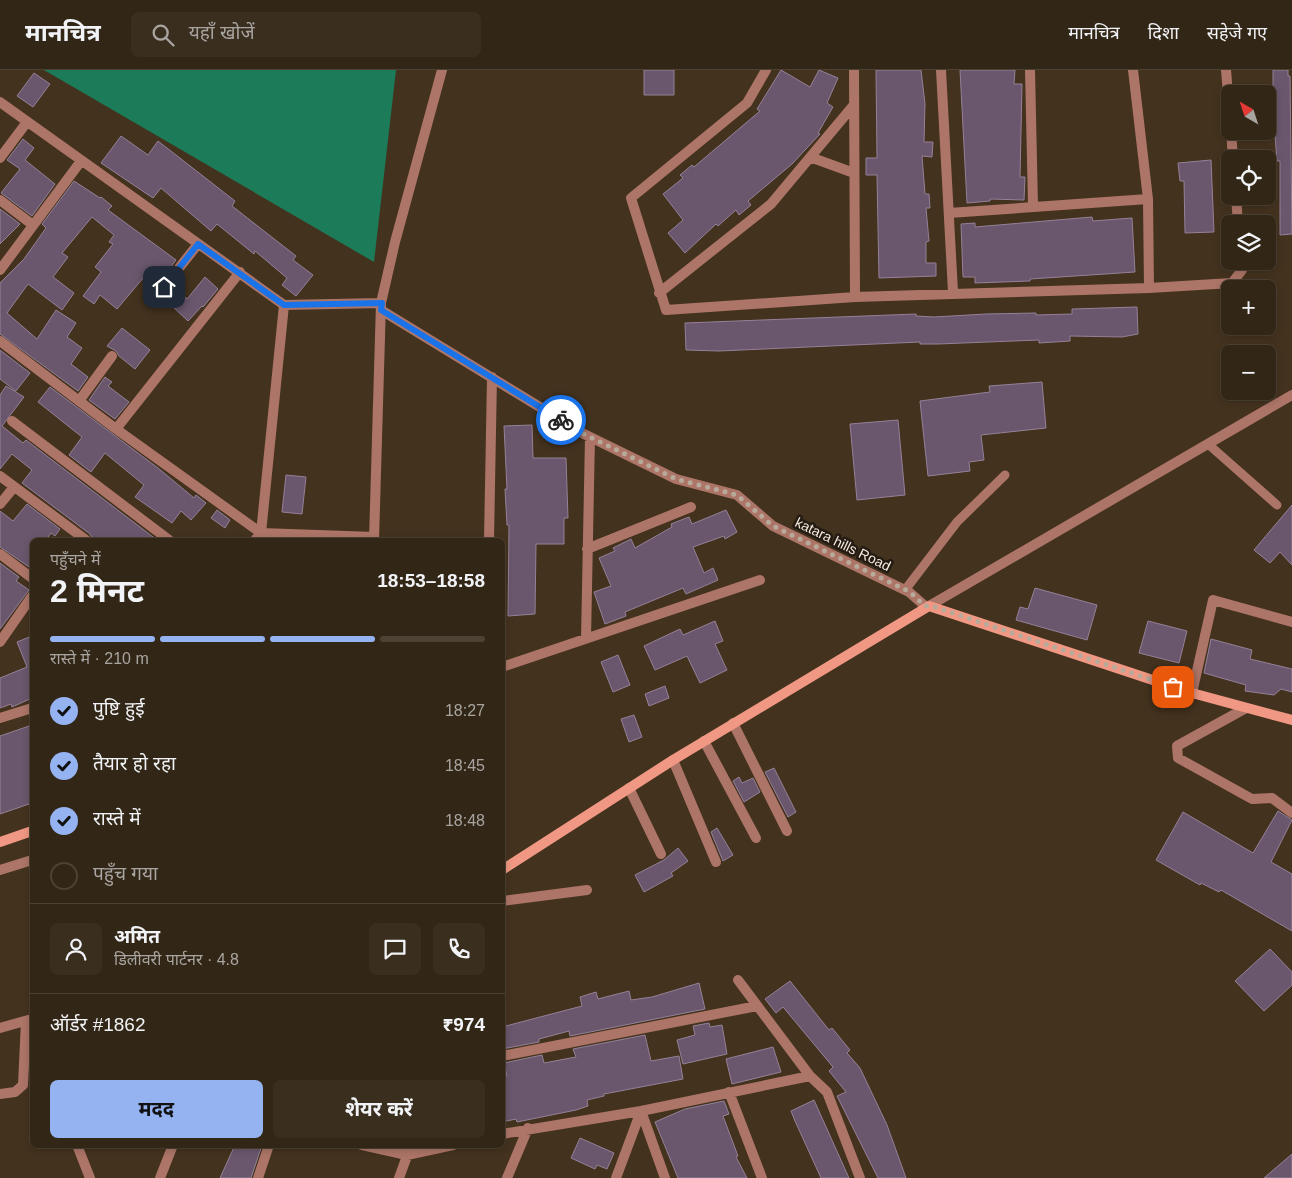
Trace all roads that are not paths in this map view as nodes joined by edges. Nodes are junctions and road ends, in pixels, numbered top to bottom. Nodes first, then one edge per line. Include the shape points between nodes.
1 (442, 70) edge
2 (766, 70) edge
3 (854, 70) edge
4 (941, 70) edge
5 (1030, 70) edge
6 (1133, 70) edge
7 (1226, 70) edge
8 (1227, 85) edge
9 (0, 102) edge
10 (853, 106) junction
11 (27, 122) junction
12 (810, 157) junction
13 (0, 158) edge
14 (81, 161) junction
15 (854, 173) junction
16 (1148, 199) junction
17 (0, 200) edge
18 (1033, 206) junction
19 (949, 213) junction
20 (33, 226) junction
21 (198, 244) junction
22 (0, 270) edge
23 (1242, 270) edge
24 (240, 272) junction
25 (1149, 288) junction
26 (953, 292) junction
27 (660, 293) junction
28 (855, 297) junction
29 (153, 301) dead end
30 (284, 305) junction
31 (381, 307) junction
32 (0, 341) edge
33 (112, 356) dead end
34 (492, 377) junction
35 (1292, 395) edge
36 (79, 401) junction
37 (12, 421) dead end
38 (116, 429) junction
39 (590, 437) junction
40 (1208, 444) junction
41 (1005, 475) dead end
42 (0, 476) edge
43 (14, 487) junction
44 (0, 504) edge
45 (1277, 505) dead end
46 (691, 507) dead end
47 (258, 536) edge
48 (81, 538) edge
49 (166, 538) edge
50 (374, 538) edge
51 (489, 538) edge
52 (587, 549) junction
53 (0, 554) edge
54 (30, 576) edge
55 (760, 580) dead end
56 (911, 594) junction
57 (30, 599) edge
58 (927, 606) junction
59 (1292, 622) edge
60 (586, 639) junction
61 (0, 642) edge
62 (505, 666) edge
63 (1192, 693) junction
64 (1246, 708) junction
65 (30, 709) edge
66 (0, 718) edge
67 (1292, 720) edge
68 (733, 723) junction
69 (704, 742) junction
70 (674, 760) junction
71 (629, 788) junction
72 (1292, 812) edge
73 (30, 831) edge
74 (787, 831) dead end
75 (756, 838) dead end
76 (0, 842) edge
77 (661, 854) dead end
78 (30, 861) edge
79 (716, 862) dead end
80 (505, 868) edge
81 (0, 870) edge
82 (587, 890) dead end
83 (505, 901) edge
84 (738, 980) dead end
85 (757, 1006) junction
86 (29, 1020) edge
87 (0, 1028) edge
88 (505, 1055) edge
89 (810, 1076) junction
90 (729, 1092) junction
91 (0, 1094) edge
92 (641, 1111) junction
93 (528, 1128) junction
94 (505, 1133) edge
95 (78, 1148) edge
96 (172, 1148) edge
97 (268, 1148) edge
98 (390, 1148) edge
99 (427, 1148) edge
100 (409, 1150) edge
101 (90, 1178) edge
102 (160, 1178) edge
103 (258, 1178) edge
104 (399, 1178) edge
105 (507, 1178) edge
106 (616, 1178) edge
107 (665, 1178) edge
108 (762, 1178) edge
109 (860, 1178) edge

1 - 31 street via 395,242
2 - 27 street via 746,103 631,198
3 - 10 street
4 - 19 street
5 - 18 street
6 - 16 street
7 - 8 street
9 - 11 street
10 - 12 street
10 - 15 street
11 - 13 street
11 - 14 street
12 - 15 street
12 - 27 street via 771,204
14 - 20 street
14 - 21 street
15 - 28 street
16 - 18 street
16 - 25 street
17 - 20 street
18 - 19 street
19 - 26 street
20 - 22 street
21 - 24 street
21 - 29 street
23 - 25 street via 1232,283
24 - 30 street
24 - 38 street
25 - 26 street
26 - 28 street
27 - 28 street via 666,310
30 - 31 street
30 - 47 street
31 - 34 street, katara hills Road
31 - 50 street
32 - 36 street
33 - 36 street
34 - 39 street, katara hills Road
34 - 51 street
35 - 40 street
36 - 38 street
37 - 49 street
38 - 47 street
39 - 52 street
39 - 56 street, katara hills Road via 676,479 737,495 773,526
40 - 45 lane
40 - 58 street
41 - 56 lane via 957,522
42 - 43 street
43 - 44 street
43 - 48 street
46 - 52 street
47 - 50 street
52 - 60 street
53 - 54 street
55 - 60 street
56 - 58 street, katara hills Road
57 - 61 street
58 - 63 main road, katara hills Road
58 - 68 main road
59 - 63 street via 1213,600
60 - 62 street
63 - 64 main road, katara hills Road
64 - 67 main road, katara hills Road
64 - 72 street via 1177,746 1178,758 1252,799 1272,798
65 - 66 street
68 - 69 main road
68 - 74 street
69 - 70 main road
69 - 75 street
70 - 71 main road
70 - 79 street
71 - 77 street
71 - 80 main road
73 - 76 main road
78 - 81 street
82 - 83 street
84 - 85 street
85 - 88 street
85 - 89 street
86 - 87 street
86 - 91 street via 23,1085 15,1092
89 - 90 street
89 - 109 street via 827,1092
90 - 92 street
90 - 108 street
92 - 93 street
92 - 106 street
92 - 107 street
93 - 94 street
93 - 105 street
95 - 101 street
96 - 102 street
97 - 103 street
98 - 100 street
99 - 100 street
100 - 104 street

